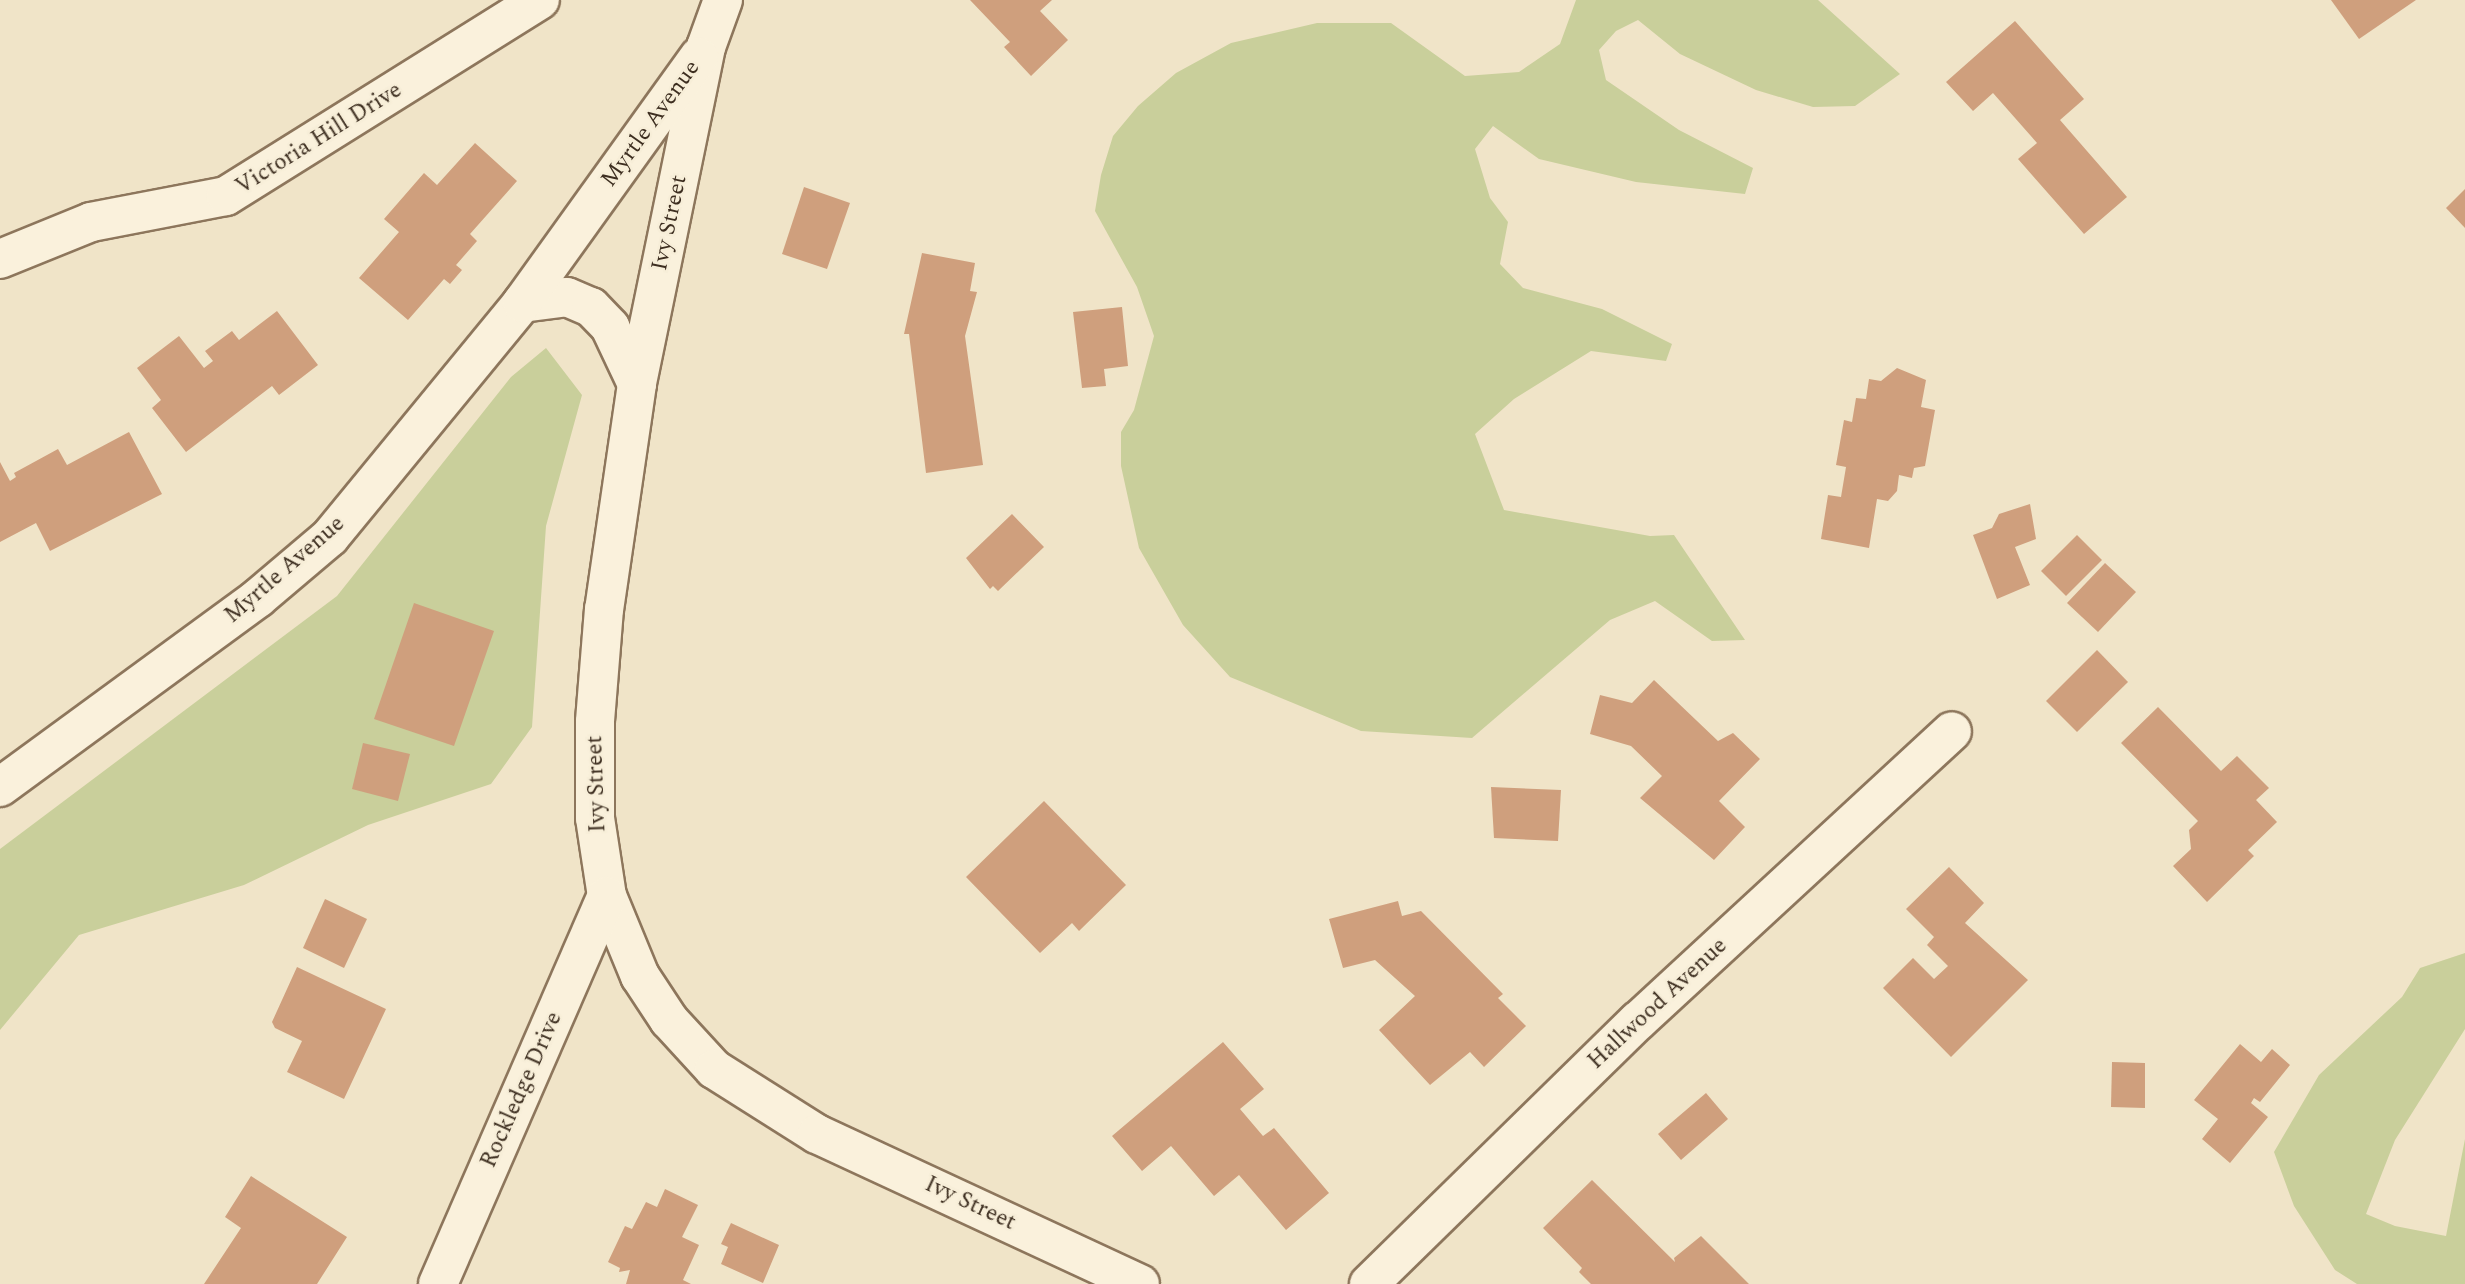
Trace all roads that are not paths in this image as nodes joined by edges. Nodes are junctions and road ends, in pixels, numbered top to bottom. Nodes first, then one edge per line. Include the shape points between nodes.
1 (540, 0) edge
2 (723, 0) edge
3 (706, 47) junction
4 (0, 259) edge
5 (522, 303) junction
6 (637, 384) junction
7 (1952, 731) dead end
8 (0, 787) edge
9 (607, 896) junction
10 (438, 1284) edge
11 (1140, 1284) edge
12 (1369, 1284) edge

1 - 4 street, Victoria Hill Drive via 226,196 92,222
2 - 3 street, Ivy Street
3 - 5 street, Myrtle Avenue
3 - 6 street, Ivy Street
5 - 6 street via 567,297 591,307 610,327
5 - 8 street, Myrtle Avenue via 330,537 258,598
6 - 9 street, Ivy Street via 604,609 595,722 595,818
7 - 12 street, Hallwood Avenue via 1638,1021
9 - 10 street, Rockledge Drive
9 - 11 street, Ivy Street via 640,976 669,1020 724,1076 817,1135

